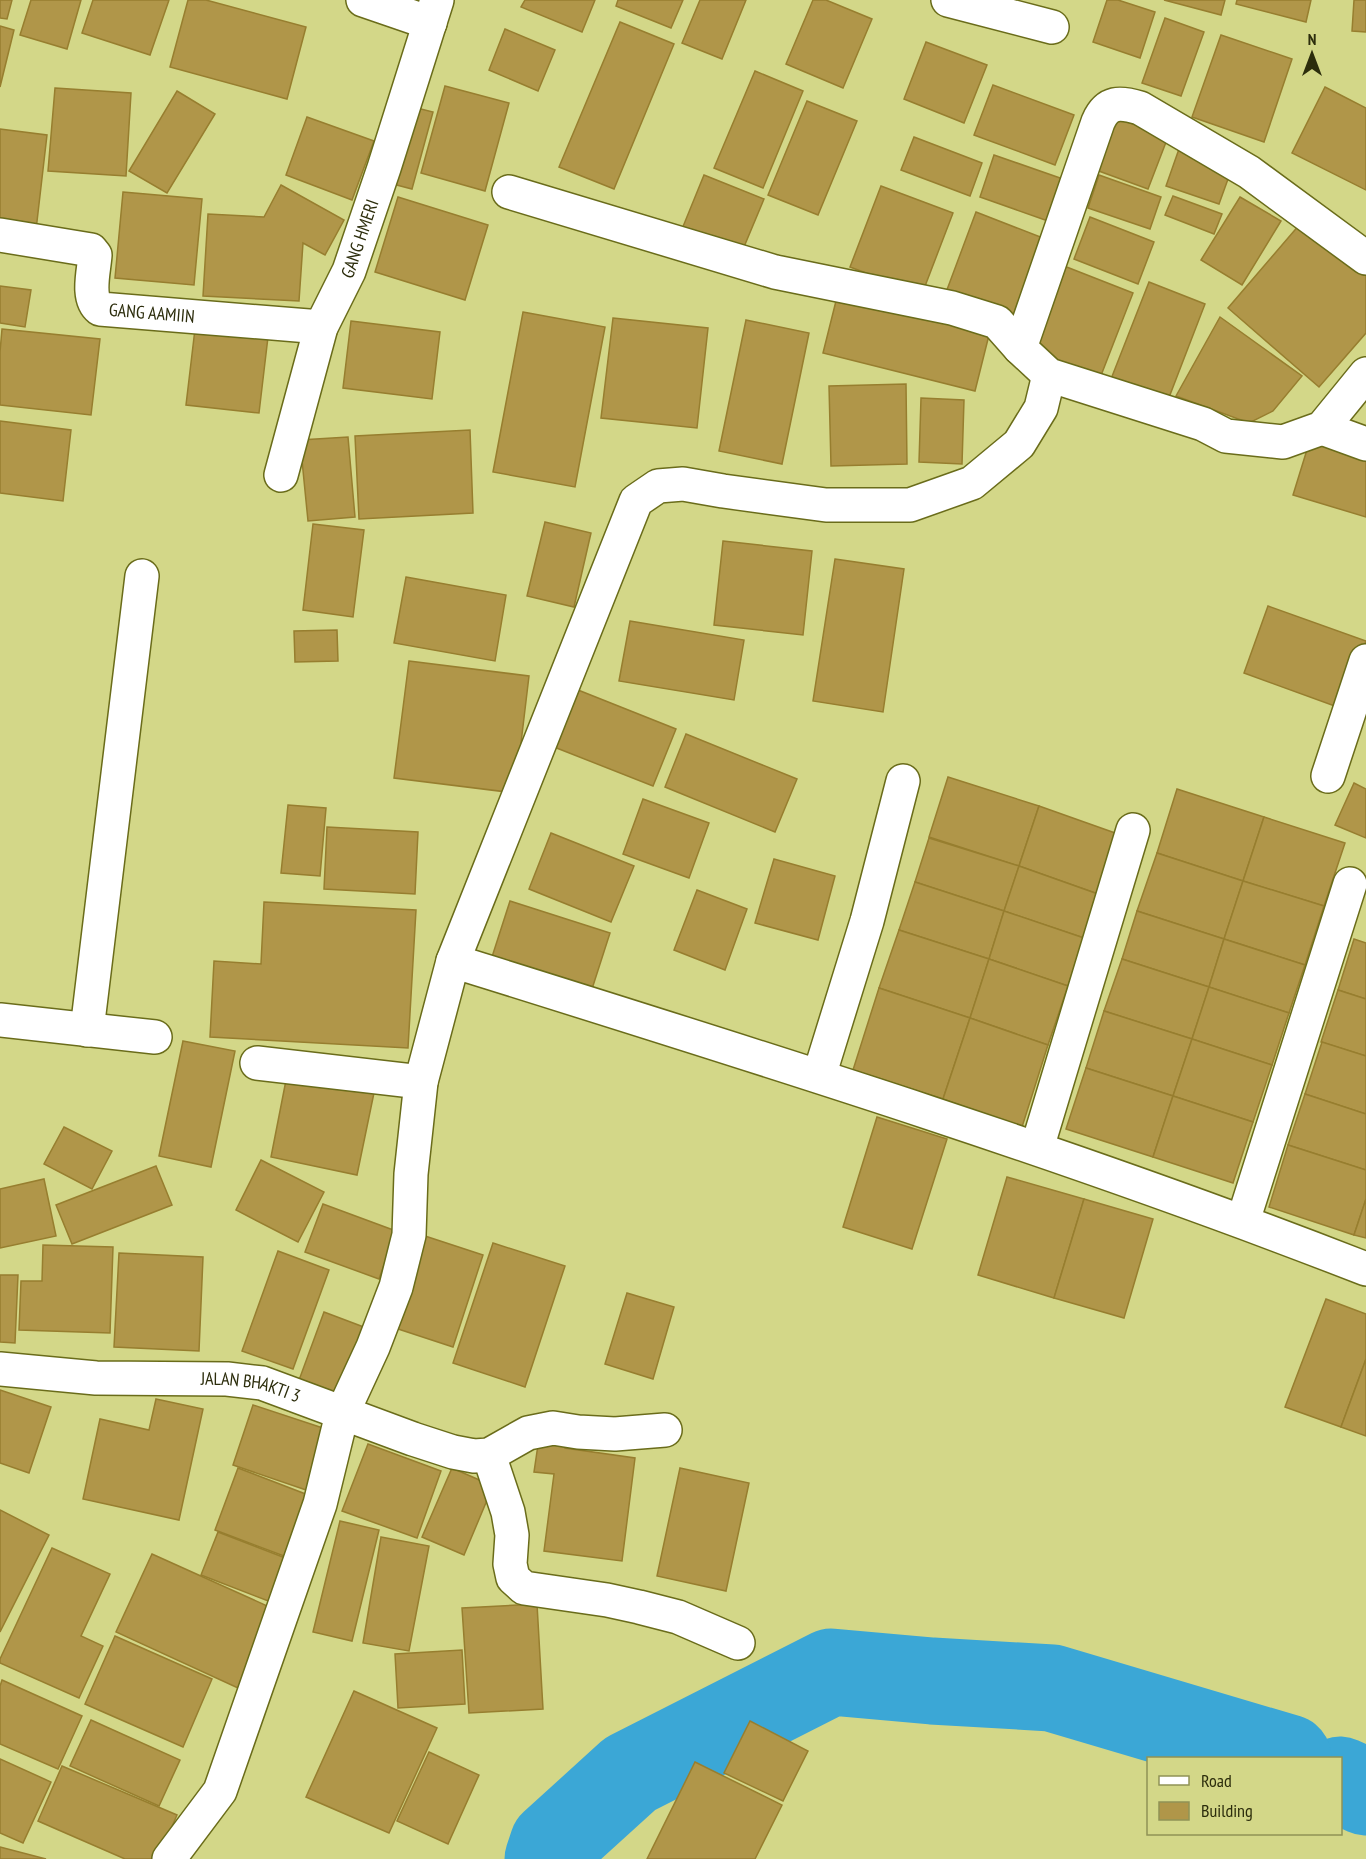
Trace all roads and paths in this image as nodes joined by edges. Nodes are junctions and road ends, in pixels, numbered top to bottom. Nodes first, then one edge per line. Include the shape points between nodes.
1 (363, 0) edge
2 (948, 0) edge
3 (434, 12) edge
4 (1052, 27) dead end
5 (509, 192) dead end
6 (0, 236) edge
7 (1366, 258) edge
8 (321, 327) junction
9 (1020, 348) junction
10 (1366, 374) edge
11 (1049, 375) junction
12 (1322, 428) junction
13 (1366, 444) edge
14 (281, 475) dead end
15 (142, 576) dead end
16 (1366, 662) edge
17 (1328, 776) dead end
18 (903, 781) dead end
19 (1133, 830) dead end
20 (1350, 884) dead end
21 (453, 961) junction
22 (0, 1020) edge
23 (87, 1030) junction
24 (155, 1037) dead end
25 (257, 1063) dead end
26 (819, 1076) junction
27 (421, 1082) junction
28 (1037, 1148) junction
29 (1243, 1221) junction
30 (1366, 1269) edge
31 (0, 1369) edge
32 (342, 1414) junction
33 (665, 1430) dead end
34 (489, 1455) junction
35 (738, 1643) dead end
36 (169, 1859) edge

1 - 3 street
2 - 4 street
3 - 8 street, GANG HMERI via 349,271
5 - 9 street via 775,272 951,308 997,322
6 - 8 street, GANG AAMIIN via 91,250 95,255 93,297 100,309
7 - 9 street via 1250,172 1140,108 1116,104 1105,110 1098,122
8 - 14 street, GANG HMERI
9 - 11 street
10 - 12 street
11 - 12 street via 1203,424 1226,436 1283,442
11 - 21 street via 1041,408 1019,444 972,483 910,504 826,504 683,484 658,486 636,501
12 - 13 street
15 - 23 street
16 - 17 street
18 - 26 street via 867,921
19 - 28 street
20 - 29 street
21 - 26 street
21 - 27 street
22 - 23 street
23 - 24 street
25 - 27 street
26 - 28 street
27 - 32 street via 408,1234 396,1287
28 - 29 street
29 - 30 street
31 - 32 street, JALAN BHAKTI 3 via 96,1378 262,1383
32 - 34 street, JALAN BHAKTI 3 via 453,1452
32 - 36 street via 320,1504 220,1791
33 - 34 street via 615,1434 554,1428 528,1433
34 - 35 street via 508,1512 513,1578 524,1588 607,1600 678,1617

